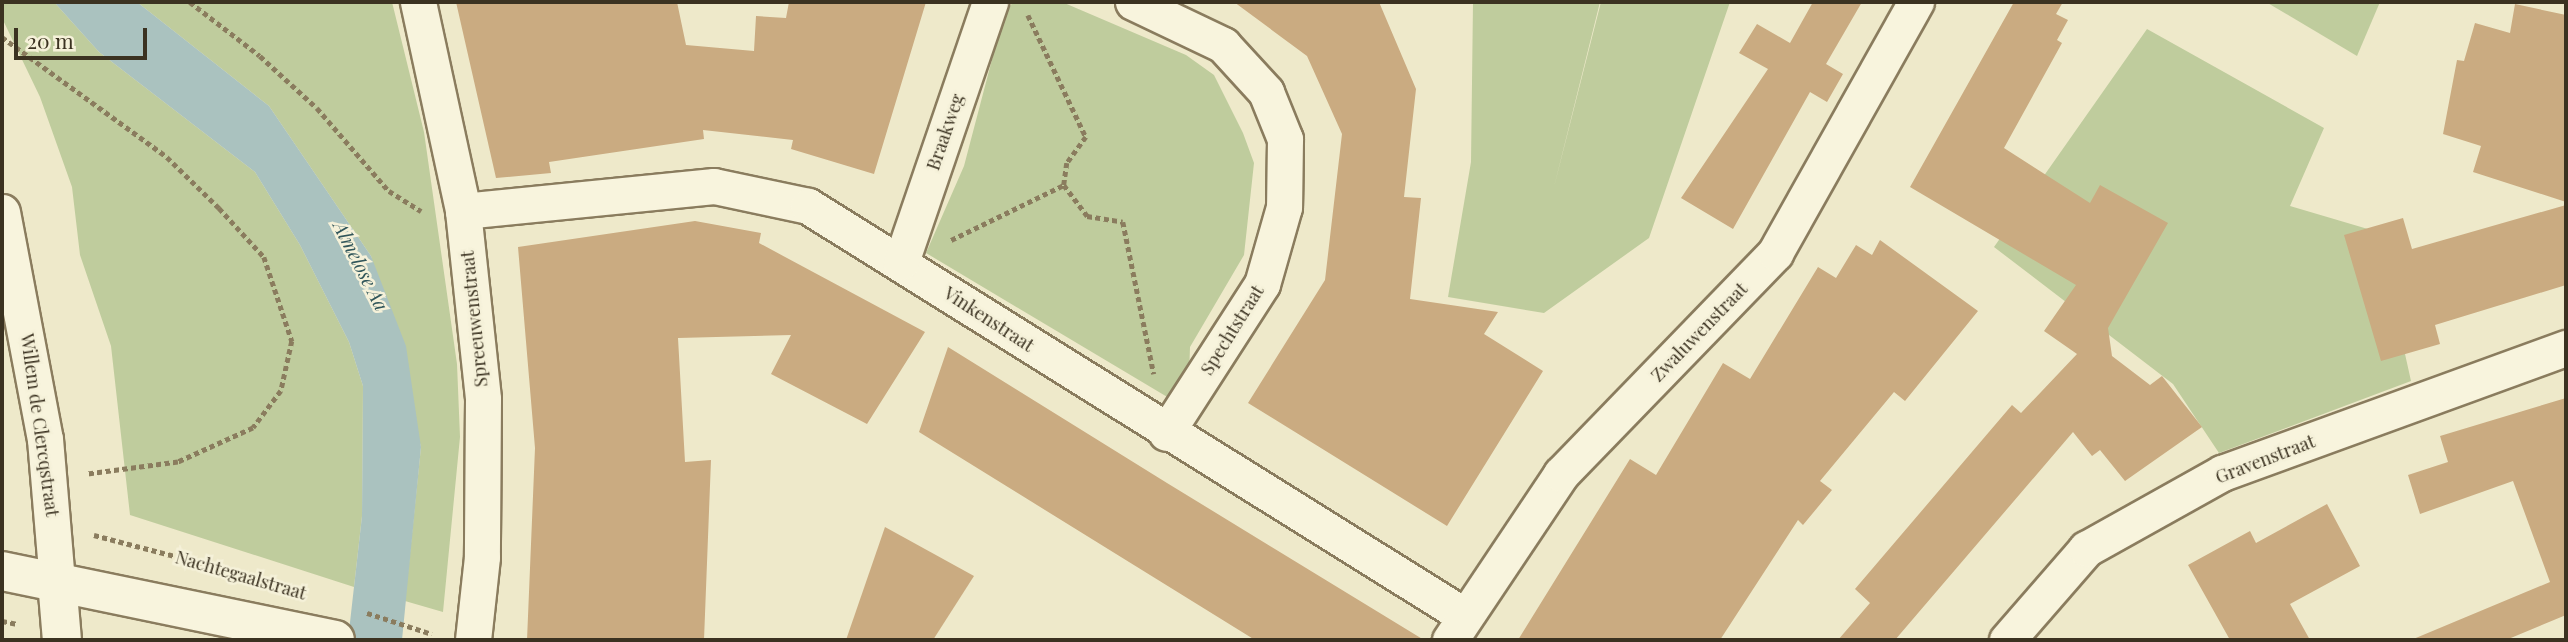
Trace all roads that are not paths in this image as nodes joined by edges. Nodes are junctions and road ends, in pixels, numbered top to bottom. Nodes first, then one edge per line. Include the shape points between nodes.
1 (418, 2) edge
2 (990, 2) edge
3 (1133, 2) edge
4 (1916, 2) edge
5 (463, 211) junction
6 (2, 212) edge
7 (901, 262) junction
8 (2566, 348) edge
9 (1166, 433) junction
10 (2, 571) edge
11 (57, 581) junction
12 (1458, 628) edge
13 (62, 640) edge
14 (335, 640) edge
15 (473, 640) edge
16 (2007, 640) edge

1 - 5 street, Spreeuwenstraat
2 - 7 street, Braakweg
3 - 9 street, Spechtstraat via 1223,45 1266,92 1284,139 1284,207 1262,284
4 - 12 street, Zwaluwenstraat via 1776,253 1562,474
5 - 7 street, Vinkenstraat via 714,186 808,206
5 - 15 street, Spreeuwenstraat via 483,399 482,557
6 - 11 street, Willem de Clercqstraat via 19,280 50,481
7 - 9 street, Vinkenstraat
8 - 16 street, Gravenstraat via 2221,473 2086,549
9 - 12 street, Vinkenstraat
10 - 11 street
11 - 13 street, Willem de Clercqstraat
11 - 14 street

